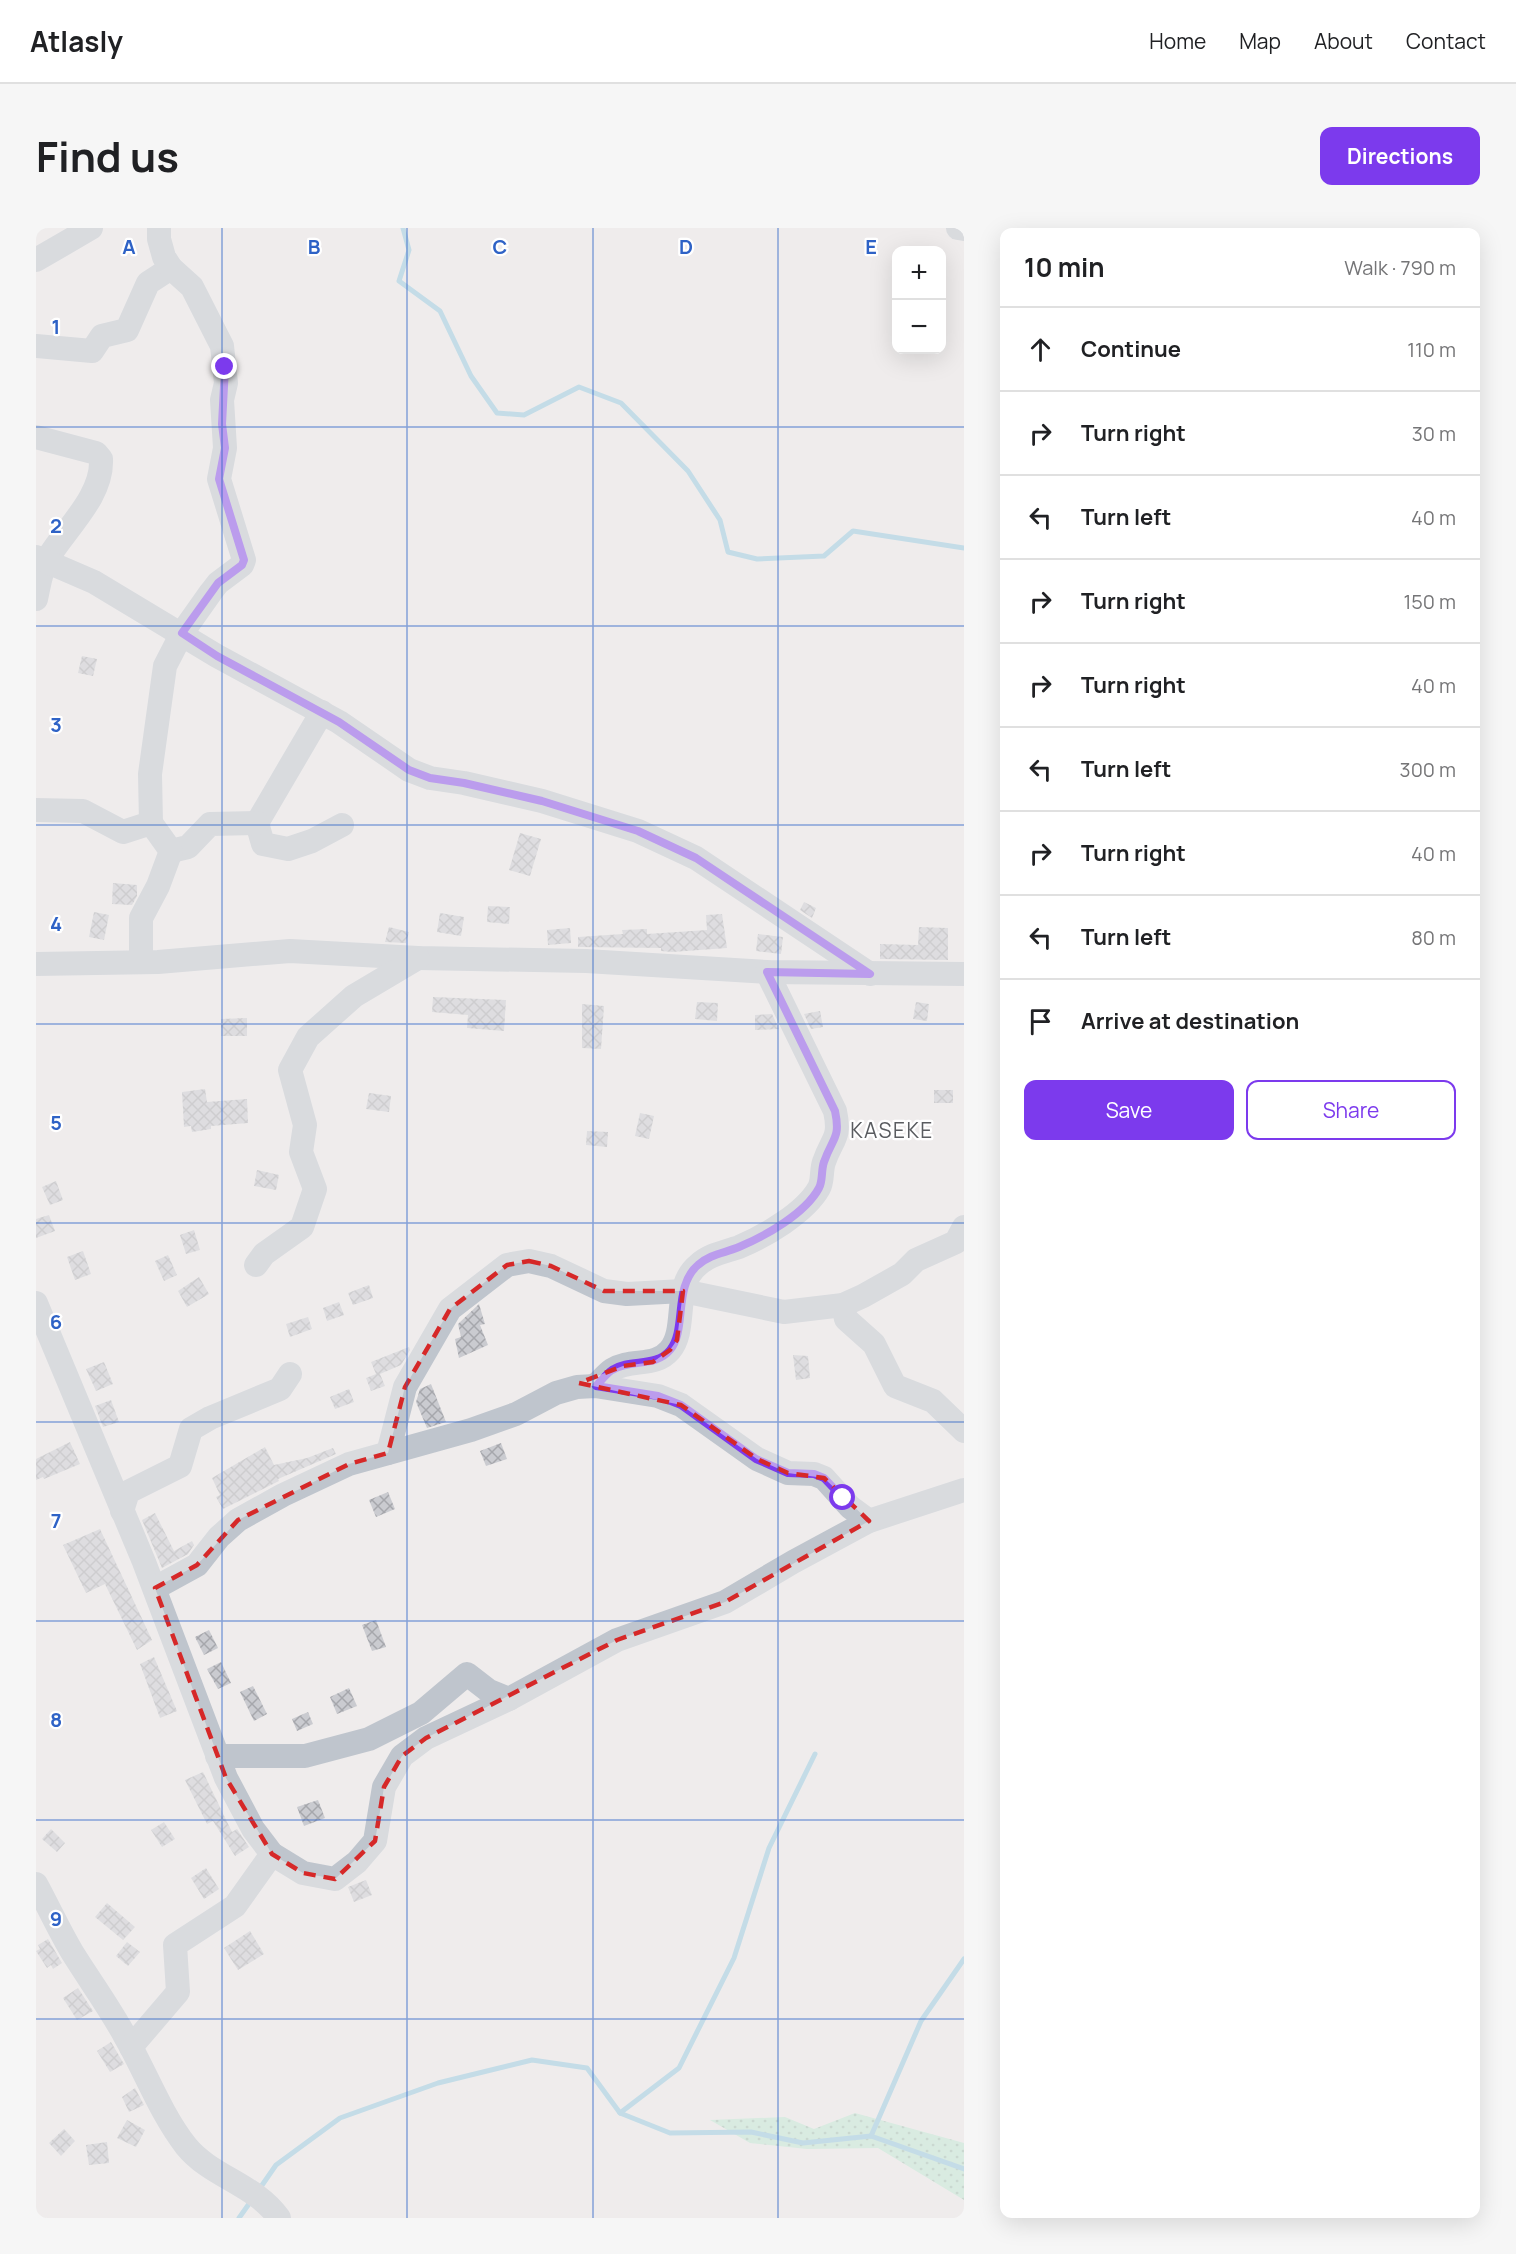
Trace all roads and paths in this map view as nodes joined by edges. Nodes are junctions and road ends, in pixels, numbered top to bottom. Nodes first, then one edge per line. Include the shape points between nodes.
1 (91, 228) edge
2 (159, 228) edge
3 (958, 228) edge
4 (964, 229) edge
5 (36, 260) edge
6 (171, 268) junction
7 (36, 346) edge
8 (36, 437) edge
9 (41, 559) edge
10 (36, 599) edge
11 (182, 633) junction
12 (322, 712) junction
13 (36, 810) edge
14 (151, 823) junction
15 (257, 823) junction
16 (342, 825) dead end
17 (171, 851) junction
18 (418, 958) junction
19 (141, 962) junction
20 (36, 964) edge
21 (767, 972) junction
22 (870, 974) junction
23 (964, 974) edge
24 (964, 1227) edge
25 (256, 1265) dead end
26 (683, 1292) junction
27 (36, 1304) edge
28 (843, 1305) junction
29 (43, 1334) edge
30 (290, 1374) dead end
31 (596, 1386) junction
32 (964, 1431) edge
33 (388, 1453) junction
34 (964, 1490) edge
35 (122, 1511) junction
36 (869, 1521) junction
37 (155, 1588) junction
38 (509, 1699) junction
39 (217, 1756) junction
40 (272, 1854) junction
41 (36, 1884) edge
42 (131, 2047) junction
43 (274, 2211) edge

1 - 5 street
2 - 6 street via 164,257
3 - 4 street
6 - 7 street via 148,283 128,330 102,336 92,351
6 - 11 street via 192,287 222,346 225,448 219,479 244,560 218,583
8 - 9 street via 96,453 101,459 93,490
9 - 10 street
9 - 11 street via 94,582
11 - 12 street
11 - 14 street via 165,666 154,728
12 - 15 street
12 - 22 street via 409,770 430,778 542,801 638,831 686,854
13 - 14 street via 82,812 123,832
14 - 17 street
15 - 16 street via 263,844 288,849
15 - 17 street via 210,824 188,847
17 - 19 street via 141,918
18 - 19 street via 290,951
18 - 21 street via 586,961
18 - 25 street via 354,996 308,1037 290,1070 305,1125 302,1152 315,1188 302,1227 264,1254
19 - 20 street
21 - 22 street
21 - 26 street via 825,1088 839,1129 813,1197 777,1228 737,1248 714,1254 696,1266
22 - 23 street
24 - 28 street via 956,1242 916,1260 883,1286
26 - 28 street via 784,1311
26 - 31 street via 676,1340 670,1350 653,1362 611,1370
26 - 33 street via 604,1291 551,1266 529,1261 507,1265 450,1309 405,1387
27 - 29 street
28 - 32 street via 846,1319 874,1344 895,1386 933,1401
29 - 35 street
30 - 35 street via 280,1389 191,1429 180,1467 128,1492
31 - 33 street via 556,1393 505,1418
31 - 36 street via 658,1396 681,1405 756,1459 788,1473 824,1478 850,1507
33 - 37 street via 349,1464 238,1520 197,1565
34 - 36 street
35 - 37 street
36 - 38 street via 725,1602 617,1640
37 - 39 street
38 - 39 street via 489,1691 467,1674 421,1713 369,1739 305,1756
38 - 40 street via 426,1738 402,1756 384,1787 375,1841 357,1863 334,1879 303,1873
39 - 40 street via 253,1829
40 - 42 street via 235,1906 174,1945 178,1992
41 - 42 street
42 - 43 street via 166,2116 187,2147 217,2171 240,2182

